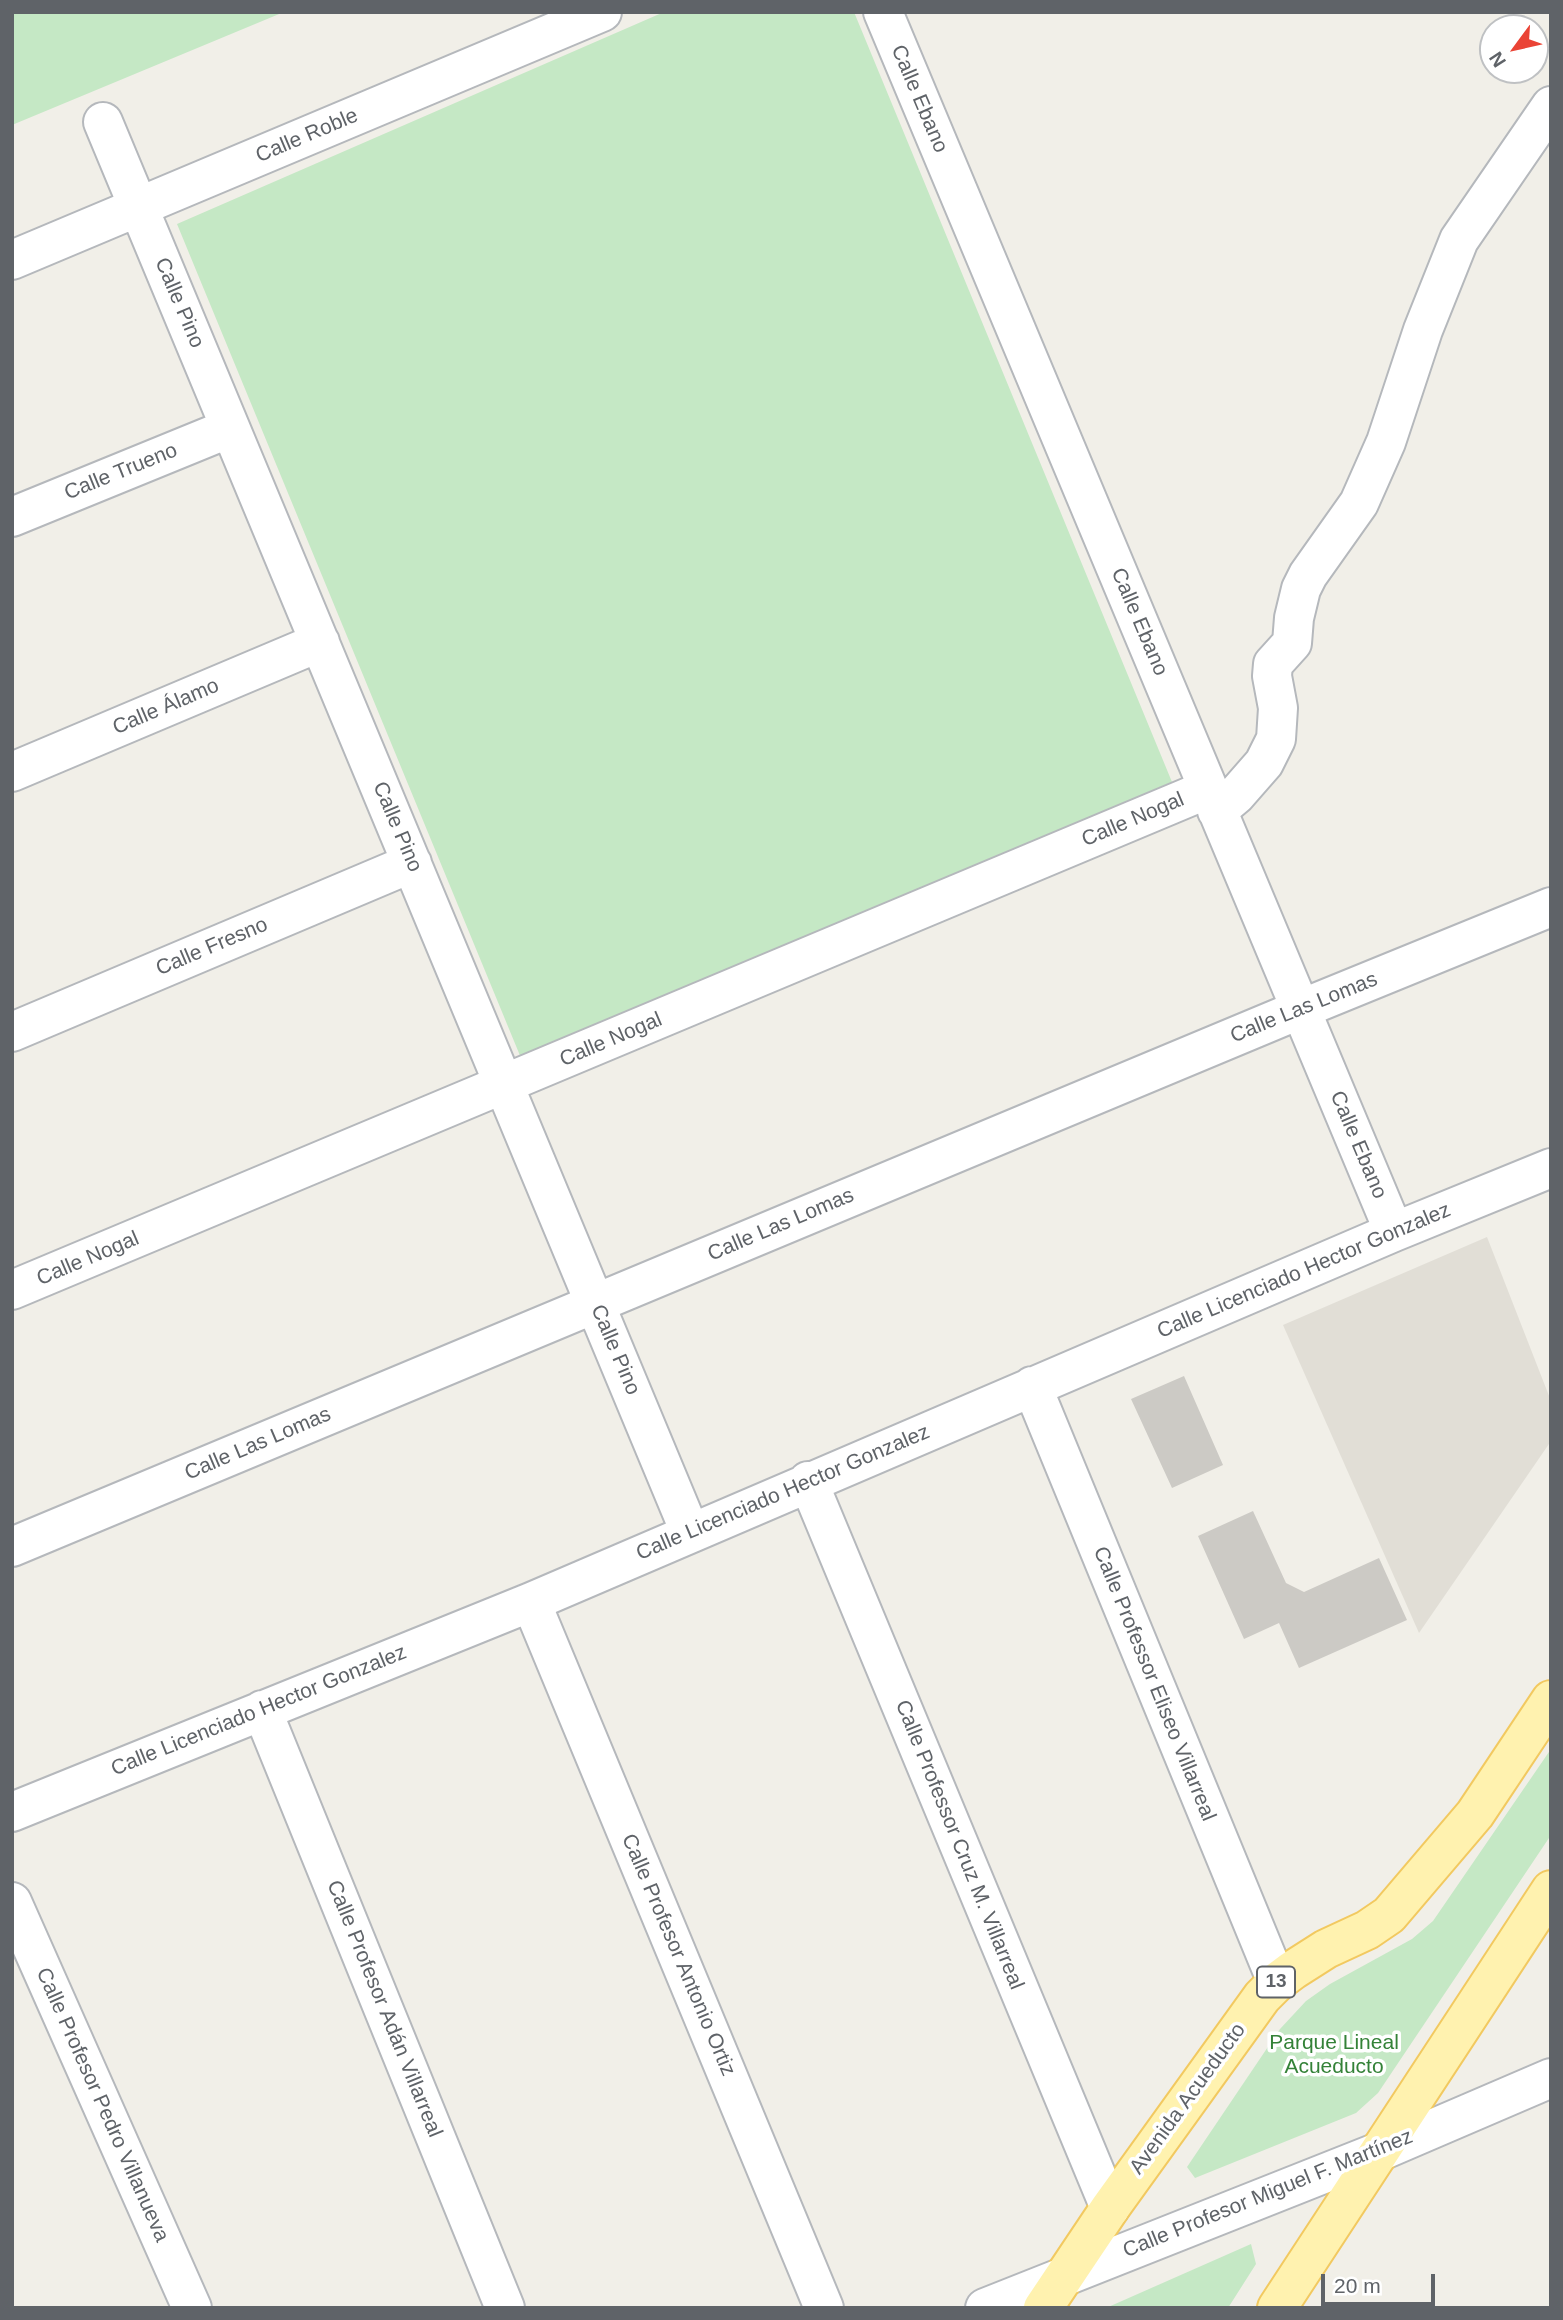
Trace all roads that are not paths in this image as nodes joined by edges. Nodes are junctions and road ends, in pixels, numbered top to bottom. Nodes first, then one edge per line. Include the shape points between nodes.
1 (602, 12) edge
2 (883, 12) edge
3 (1551, 106) edge
4 (103, 122) dead end
5 (139, 207) junction
6 (12, 260) edge
7 (230, 428) junction
8 (12, 517) edge
9 (320, 642) junction
10 (12, 772) edge
11 (1213, 800) junction
12 (412, 863) junction
13 (1551, 907) edge
14 (1301, 1009) junction
15 (12, 1032) edge
16 (505, 1085) junction
17 (1551, 1168) edge
18 (1394, 1232) junction
19 (12, 1290) edge
20 (595, 1303) junction
21 (1032, 1386) junction
22 (808, 1481) junction
23 (690, 1532) junction
24 (12, 1547) edge
25 (531, 1602) junction
26 (1551, 1700) edge
27 (262, 1710) junction
28 (12, 1812) edge
29 (1551, 1890) edge
30 (12, 1902) edge
31 (1276, 1982) junction
32 (1551, 2078) edge
33 (1381, 2151) junction
34 (1110, 2208) junction
35 (1065, 2274) junction
36 (192, 2308) edge
37 (505, 2308) edge
38 (824, 2308) edge
39 (985, 2308) edge
40 (1043, 2308) edge
41 (1277, 2308) edge

1 - 5 street, Calle Roble
2 - 11 street, Calle Ebano
3 - 11 street, Calle Nogal via 1459,240 1423,330 1387,442 1359,503 1301,589 1292,643 1273,664 1276,739 1264,763 1236,795
4 - 5 street, Calle Pino
5 - 6 street, Calle Roble
5 - 7 street, Calle Pino
7 - 8 street, Calle Trueno
7 - 9 street, Calle Pino
9 - 10 street, Calle Álamo
9 - 12 street, Calle Pino
11 - 14 street, Calle Ebano
11 - 16 street, Calle Nogal
12 - 15 street, Calle Fresno
12 - 16 street, Calle Pino
13 - 14 street, Calle Las Lomas
14 - 18 street, Calle Ebano
14 - 20 street, Calle Las Lomas
16 - 19 street, Calle Nogal
16 - 20 street, Calle Pino
17 - 18 street, Calle Licenciado Hector Gonzalez
18 - 21 street, Calle Licenciado Hector Gonzalez
20 - 23 street, Calle Pino
20 - 24 street, Calle Las Lomas
21 - 22 street, Calle Licenciado Hector Gonzalez
21 - 31 street, Calle Professor Eliseo Villarreal
22 - 23 street, Calle Licenciado Hector Gonzalez
22 - 34 street, Calle Professor Cruz M. Villarreal
23 - 25 street, Calle Licenciado Hector Gonzalez
25 - 27 street, Calle Licenciado Hector Gonzalez
25 - 38 street, Calle Profesor Antonio Ortiz
26 - 31 main road, Avenida Acueducto / 13 via 1475,1814 1389,1915
27 - 28 street, Calle Licenciado Hector Gonzalez
27 - 37 street, Calle Profesor Adán Villarreal
29 - 33 main road
30 - 36 street, Calle Profesor Pedro Villanueva
31 - 34 main road, Avenida Acueducto / 13
32 - 33 street, Calle Profesor Miguel F. Martínez
33 - 35 street, Calle Profesor Miguel F. Martínez
33 - 41 main road
34 - 35 main road, Avenida Acueducto / 13
35 - 39 street, Calle Profesor Miguel F. Martínez
35 - 40 main road, Avenida Acueducto / 13

